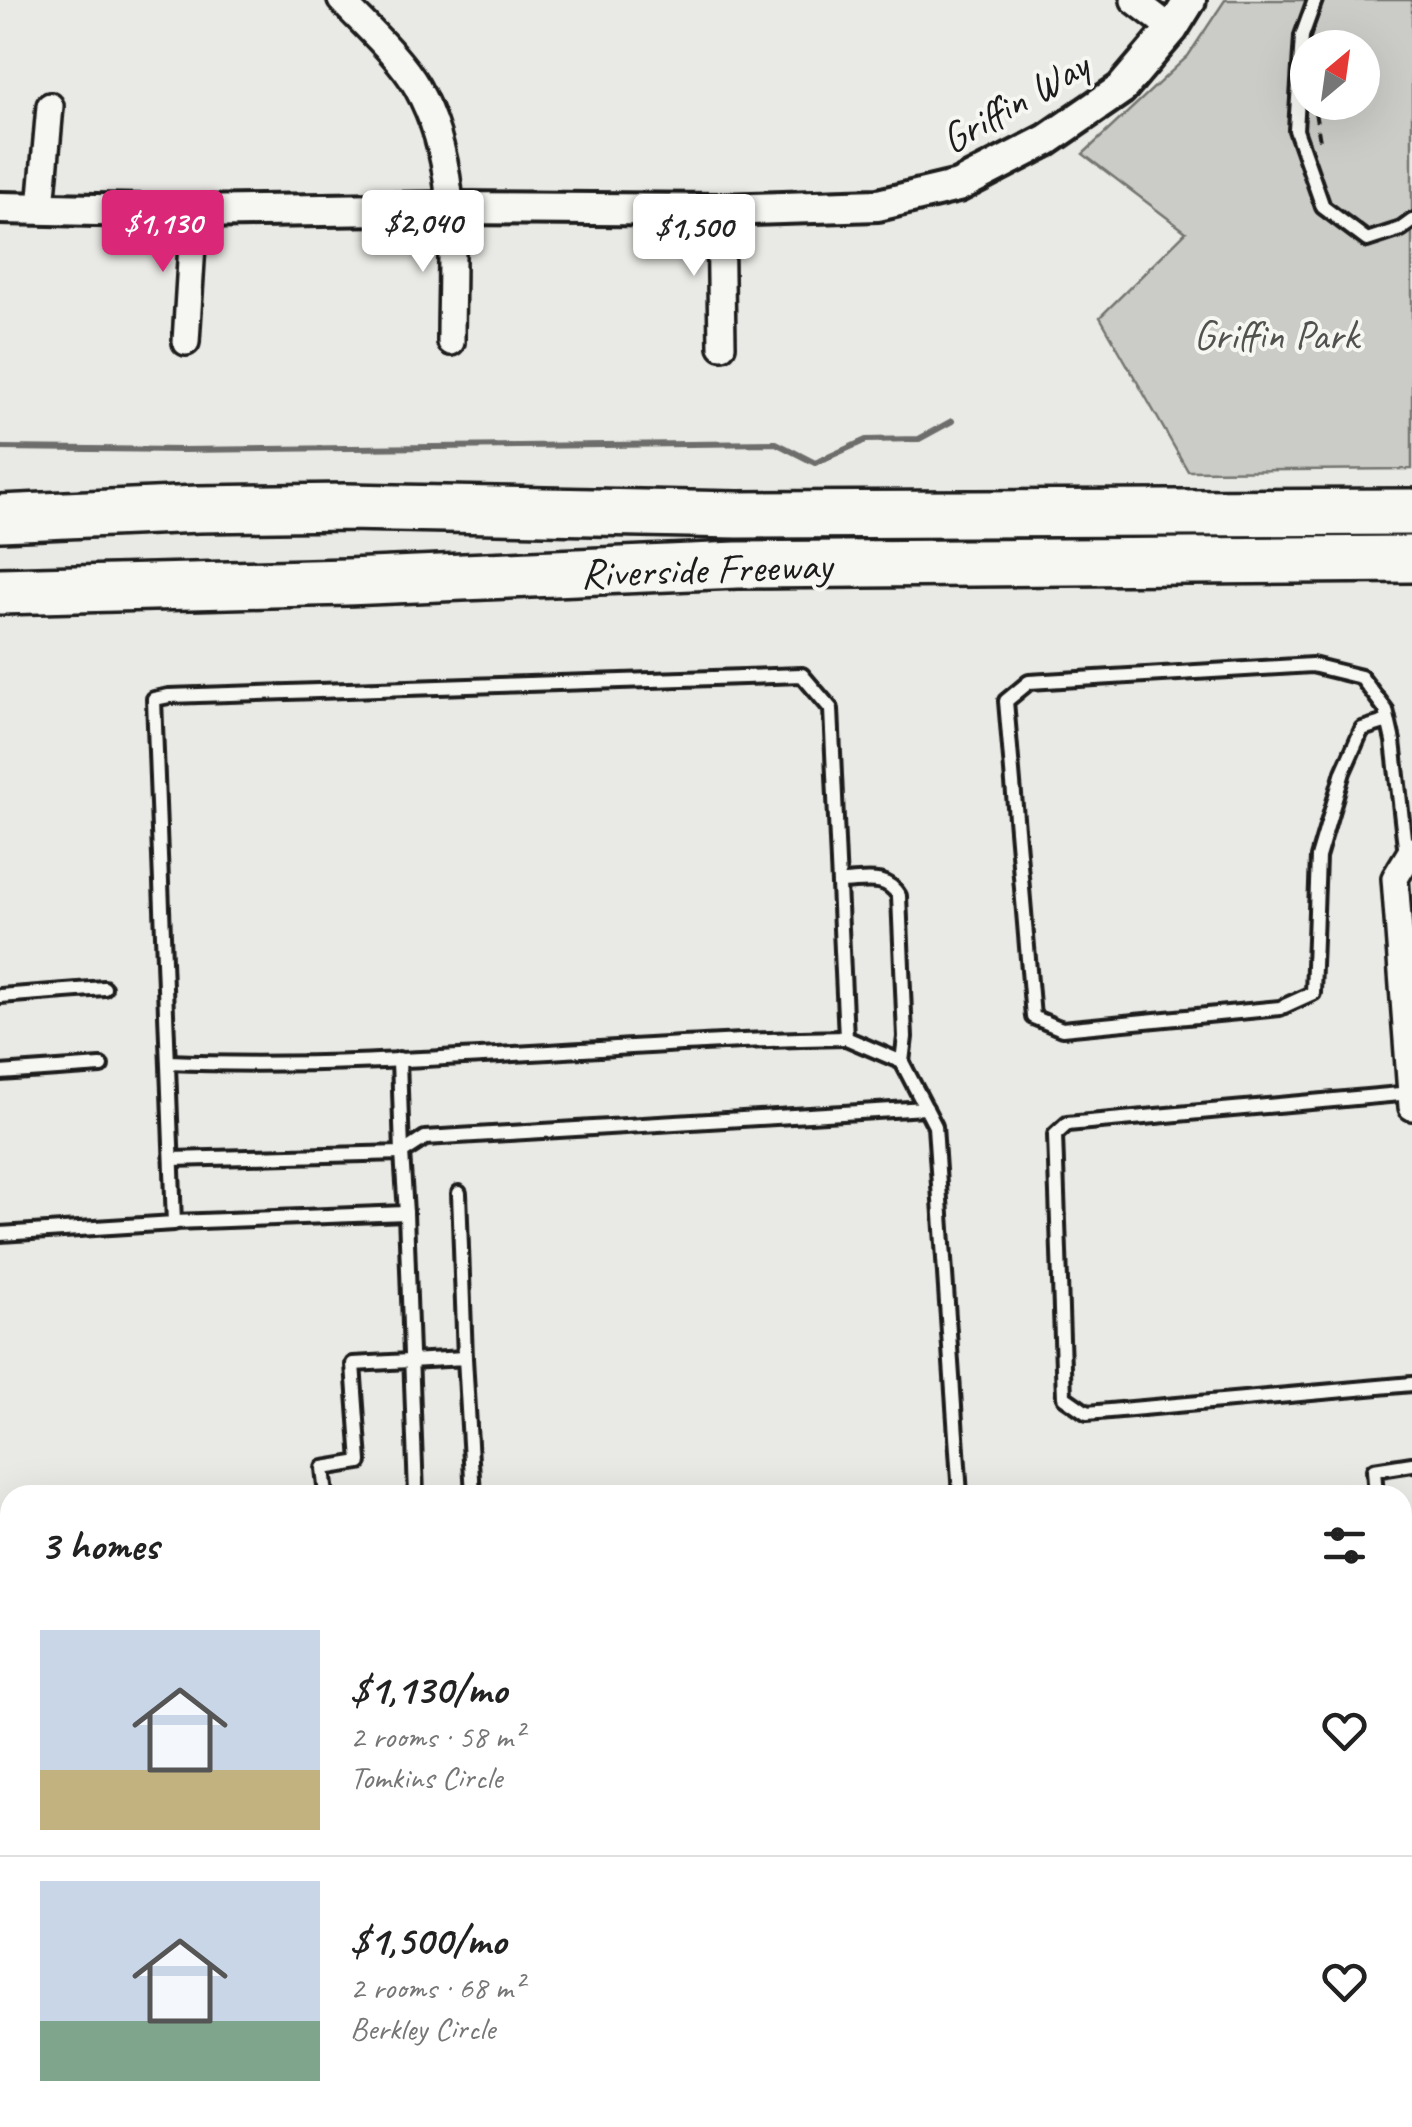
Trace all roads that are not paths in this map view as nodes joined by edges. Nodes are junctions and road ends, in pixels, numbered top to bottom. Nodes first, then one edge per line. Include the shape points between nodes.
1 (341, 0) edge
2 (1134, 0) edge
3 (1190, 0) edge
4 (1316, 0) edge
5 (1172, 29) junction
6 (50, 106) dead end
7 (0, 208) edge
8 (42, 208) junction
9 (450, 208) junction
10 (720, 210) junction
11 (194, 212) junction
12 (1412, 221) edge
13 (186, 342) dead end
14 (452, 342) dead end
15 (722, 346) dead end
16 (1412, 512) edge
17 (0, 518) edge
18 (1412, 559) edge
19 (0, 592) edge
20 (1388, 721) junction
21 (1405, 861) edge
22 (839, 882) junction
23 (104, 988) dead end
24 (1408, 994) edge
25 (0, 996) edge
26 (846, 1038) junction
27 (399, 1059) junction
28 (168, 1062) junction
29 (902, 1062) junction
30 (101, 1066) dead end
31 (0, 1073) edge
32 (1411, 1092) edge
33 (1412, 1107) edge
34 (926, 1108) junction
35 (402, 1153) junction
36 (172, 1159) junction
37 (460, 1193) dead end
38 (406, 1213) junction
39 (174, 1222) junction
40 (0, 1234) edge
41 (465, 1358) junction
42 (411, 1363) junction
43 (1412, 1384) edge
44 (1412, 1464) edge
45 (325, 1485) edge
46 (416, 1485) edge
47 (472, 1485) edge
48 (959, 1485) edge
49 (1375, 1485) edge

1 - 9 street via 415,83 441,139
2 - 5 street
3 - 5 street, Griffin Way
4 - 12 lane via 1302,36 1296,130 1322,207 1367,240
5 - 10 street, Griffin Way via 1121,89 1047,140 958,186 878,205
6 - 8 street
7 - 8 street, Griffin Way
8 - 11 street, Griffin Way
9 - 10 street, Griffin Way
9 - 11 street, Griffin Way
9 - 14 street
10 - 15 street
11 - 13 street
16 - 17 highway, Riverside Freeway via 738,515 346,506
18 - 19 highway, Riverside Freeway via 737,564
20 - 20 lane via 1360,677 1312,664 1028,682 1006,701 1033,1017 1062,1029 1280,1008 1313,993 1318,857 1362,728
20 - 21 lane
21 - 24 street
22 - 26 lane
22 - 28 lane via 831,709 802,675 154,699
22 - 29 lane via 889,882 899,896
23 - 25 lane
24 - 32 street
26 - 27 lane
26 - 29 lane
27 - 28 lane via 266,1066
27 - 35 lane
28 - 36 lane
29 - 34 lane
30 - 31 lane
32 - 33 street
32 - 43 lane via 1068,1124 1055,1135 1064,1397 1087,1414
34 - 35 lane via 424,1138
34 - 48 lane via 935,1126
35 - 36 lane
35 - 38 lane
36 - 39 lane
37 - 41 lane
38 - 39 lane
38 - 42 lane
39 - 40 lane
41 - 42 lane
41 - 47 lane
42 - 45 lane via 352,1364 360,1462 323,1468
42 - 46 lane
44 - 49 lane via 1374,1470

